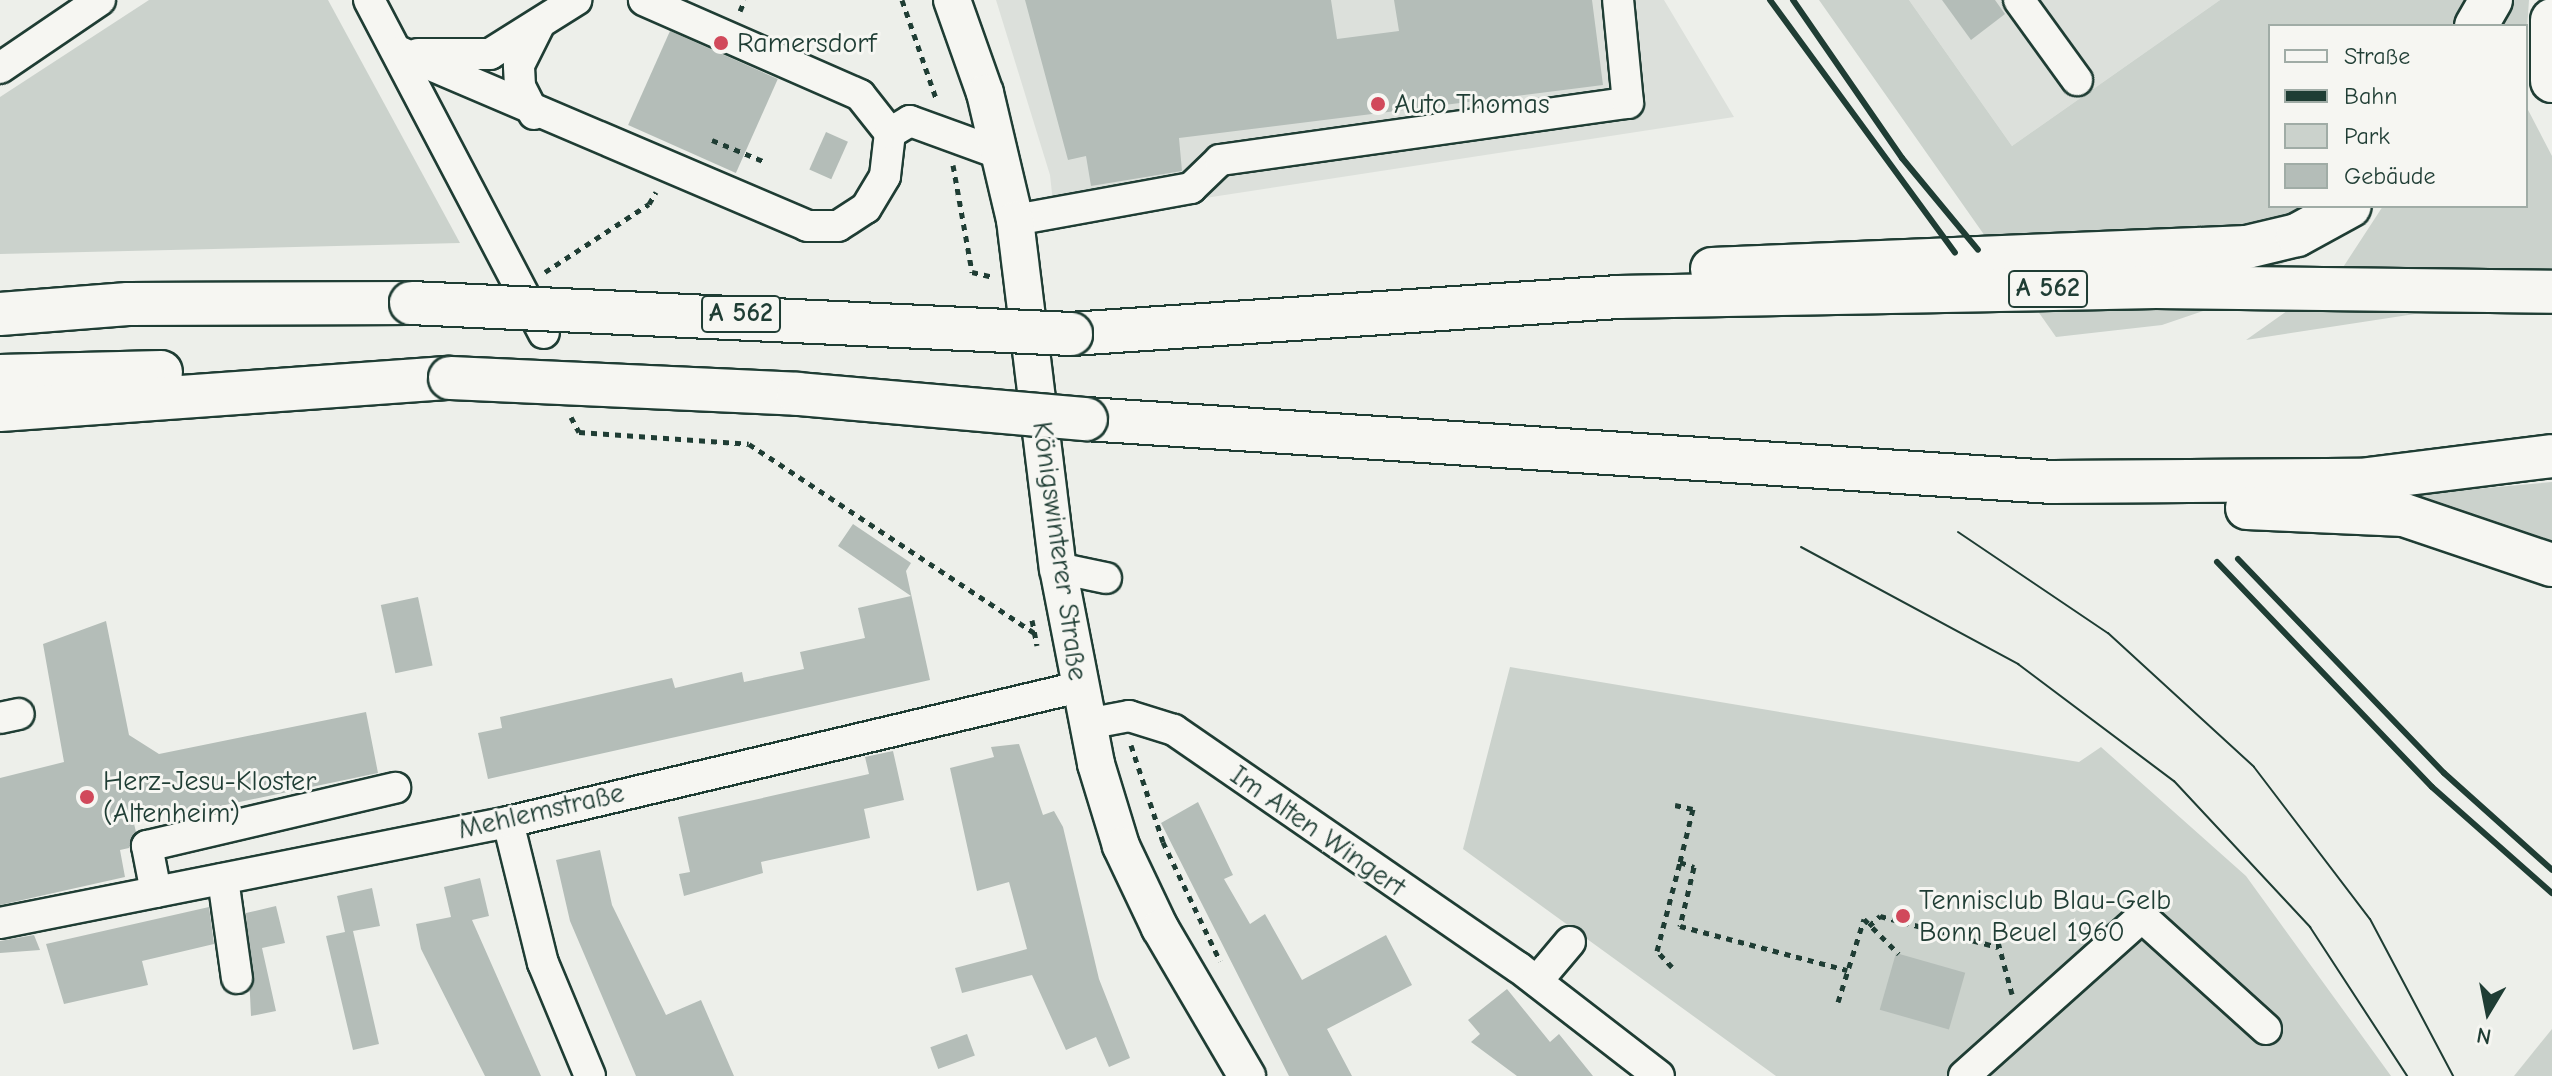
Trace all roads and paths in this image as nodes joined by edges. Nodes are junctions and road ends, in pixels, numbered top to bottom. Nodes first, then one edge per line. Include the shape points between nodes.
1 (100, 0) edge
2 (369, 0) edge
3 (576, 0) edge
4 (644, 0) edge
5 (902, 0) edge
6 (952, 0) edge
7 (1618, 0) edge
8 (2019, 0) edge
9 (2491, 0) edge
10 (545, 18) junction
11 (2552, 20) edge
12 (2477, 24) edge
13 (400, 52) junction
14 (0, 68) edge
15 (2077, 80) dead end
16 (2552, 81) edge
17 (534, 114) junction
18 (946, 129) junction
19 (890, 133) junction
20 (712, 140) dead end
21 (998, 153) junction
22 (765, 162) dead end
23 (667, 171) junction
24 (2346, 208) edge
25 (1015, 220) junction
26 (1002, 279) dead end
27 (522, 286) junction
28 (2552, 292) edge
29 (1618, 297) junction
30 (0, 314) edge
31 (544, 333) dead end
32 (0, 376) edge
33 (450, 378) junction
34 (565, 406) dead end
35 (0, 410) edge
36 (2552, 456) edge
37 (1836, 469) junction
38 (2552, 565) edge
39 (1058, 568) junction
40 (1106, 578) dead end
41 (1033, 633) dead end
42 (1079, 687) junction
43 (1122, 717) junction
44 (1087, 724) junction
45 (395, 788) dead end
46 (1675, 805) dead end
47 (508, 822) junction
48 (1680, 862) junction
49 (223, 879) junction
50 (156, 892) junction
51 (0, 923) edge
52 (1869, 926) junction
53 (1570, 942) dead end
54 (1899, 954) dead end
55 (1672, 967) dead end
56 (1224, 968) dead end
57 (1847, 970) junction
58 (1528, 974) junction
59 (237, 978) dead end
60 (1838, 1002) dead end
61 (2030, 1016) junction
62 (2266, 1029) dead end
63 (590, 1076) edge
64 (1247, 1076) edge
65 (1659, 1076) edge
66 (1964, 1076) edge

1 - 14 street
2 - 13 street
3 - 10 street
4 - 19 street via 860,95
5 - 18 path
6 - 21 main road, Königswinterer Straße
7 - 25 street via 1628,103 1220,160 1191,188
8 - 15 street
9 - 12 highway
10 - 13 street via 490,54
10 - 17 street via 519,65 520,86
11 - 16 highway
13 - 17 street
13 - 27 street
17 - 23 street
18 - 19 street via 910,121
18 - 21 street
18 - 26 path via 972,272
19 - 23 street via 885,176 866,208 838,226 807,226
20 - 22 path
21 - 25 main road, Königswinterer Straße
23 - 27 path via 649,204
24 - 29 highway via 2297,235 2247,247 1717,267
25 - 39 main road, Königswinterer Straße
27 - 31 street
28 - 29 highway, A 562 via 2156,287
29 - 30 highway, A 562, bridge via 1071,334 411,303 128,304
32 - 33 highway
33 - 35 highway
33 - 37 highway, bridge via 798,394 1086,419
34 - 41 path via 579,432 749,444
36 - 37 highway via 2360,480 2053,482
37 - 38 highway via 2125,504 2404,515
39 - 40 street
39 - 42 main road, Königswinterer Straße
42 - 44 main road, Königswinterer Straße
42 - 47 street, Mehlemstraße
43 - 44 street, Im Alten Wingert
43 - 56 path via 1163,842
43 - 58 street, Im Alten Wingert via 1174,730
44 - 64 main road, Königswinterer Straße via 1121,846
45 - 50 street via 147,846
46 - 48 path via 1693,809
47 - 49 street, Mehlemstraße
47 - 63 street via 543,963
48 - 55 path via 1657,951
48 - 57 path via 1697,868 1680,926
49 - 50 street, Mehlemstraße
49 - 59 street
50 - 51 street, Mehlemstraße
52 - 54 path
52 - 57 path via 1864,919
52 - 61 path via 1880,916 1998,945 2009,990
53 - 58 street
57 - 60 path
58 - 65 street, Im Alten Wingert
61 - 62 street via 2142,917
61 - 66 street

